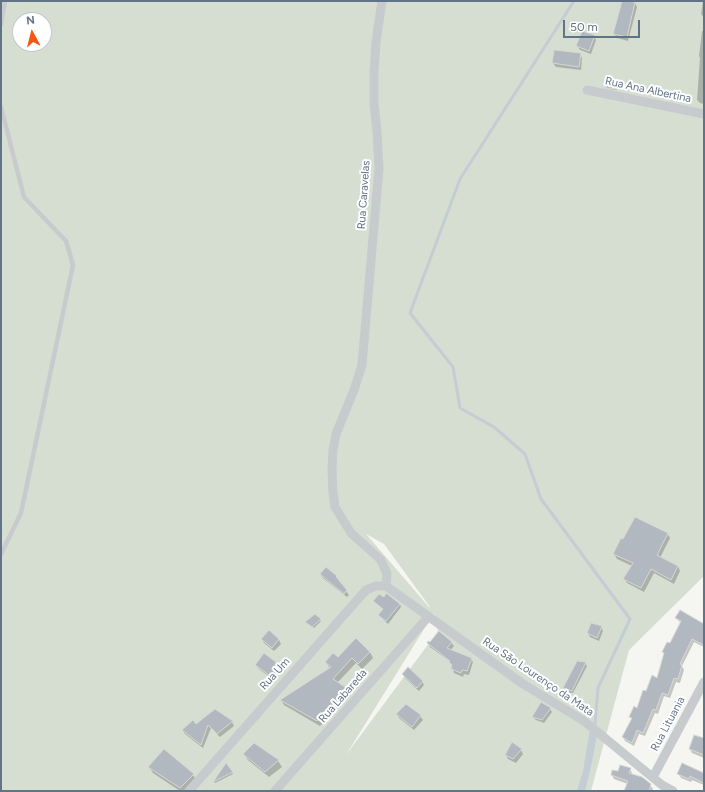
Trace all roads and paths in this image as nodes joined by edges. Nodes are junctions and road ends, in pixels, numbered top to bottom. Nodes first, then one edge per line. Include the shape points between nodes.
1 (5, 1) edge
2 (382, 1) edge
3 (1, 24) edge
4 (587, 90) dead end
5 (1, 107) edge
6 (704, 114) edge
7 (1, 554) edge
8 (386, 586) junction
9 (428, 617) junction
10 (704, 682) edge
11 (653, 777) junction
12 (661, 788) edge
13 (189, 791) edge
14 (275, 791) edge
15 (673, 791) edge

1 - 3 lane
2 - 8 street, Rua Caravelas via 374,72 379,168 362,365 336,434 332,494 335,507 351,533 381,560 387,574
4 - 6 street, Rua Ana Albertina
5 - 7 lane via 24,197 66,241 73,265 21,514
8 - 9 street, Rua São Lourenço da Mata
8 - 13 street, Rua Um via 366,590
9 - 11 street, Rua São Lourenço da Mata via 522,684 584,721
9 - 14 street, Rua Labareda
10 - 11 street, Rua Lituania
11 - 12 street, Rua São Lourenço da Mata
12 - 15 street, Rua São Lourenço da Mata

